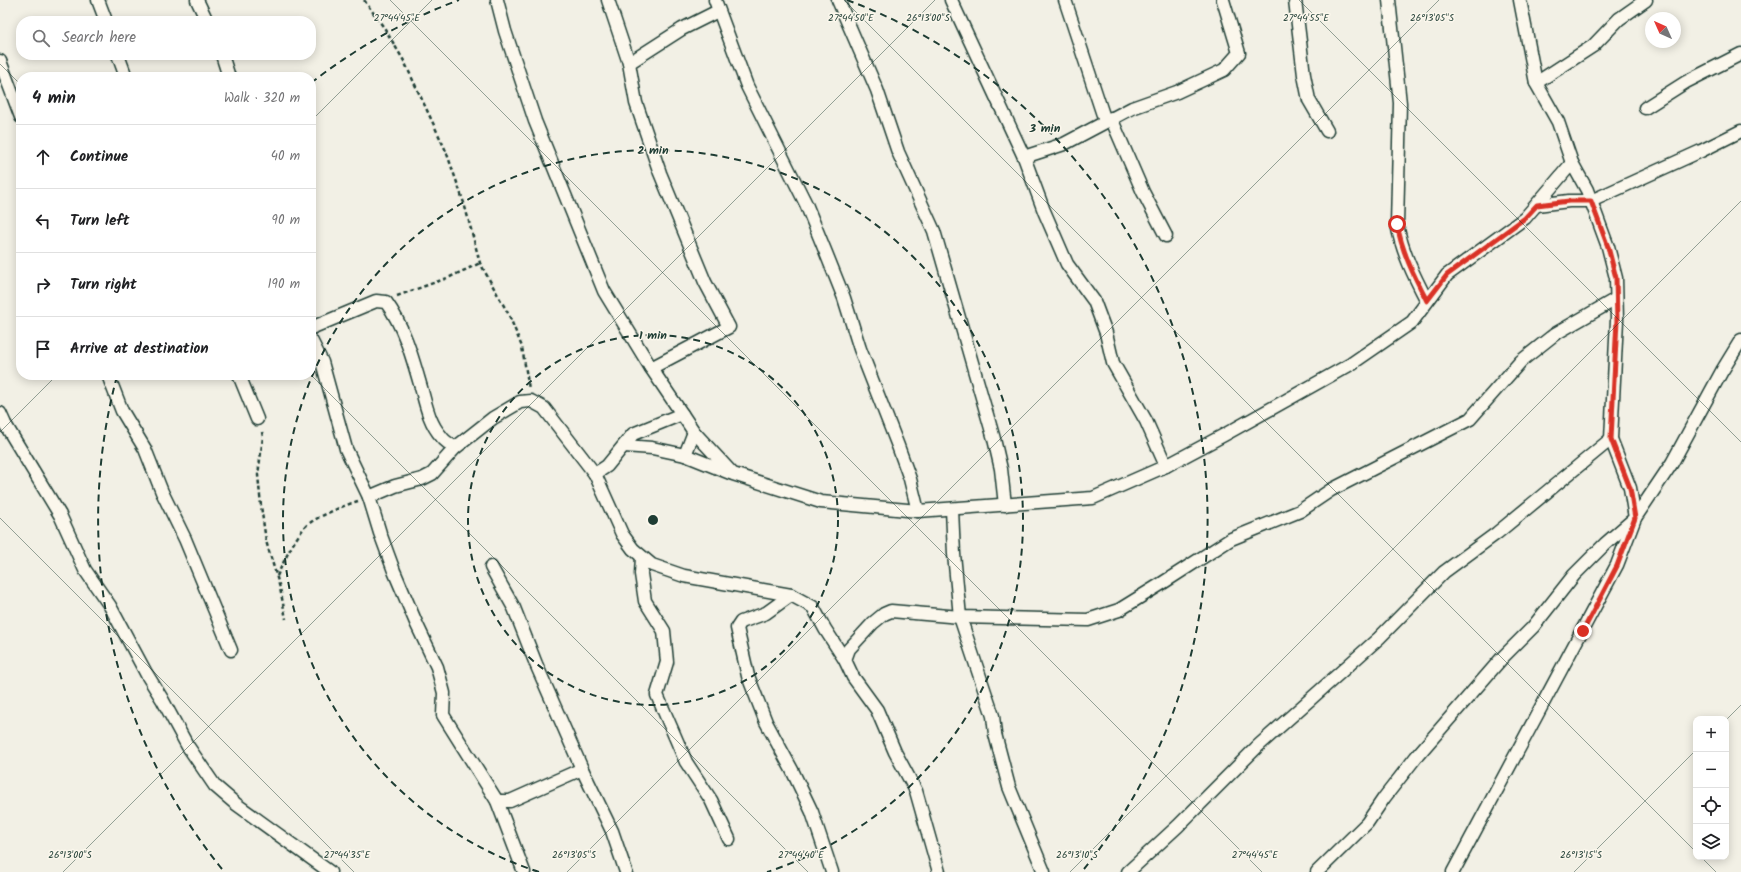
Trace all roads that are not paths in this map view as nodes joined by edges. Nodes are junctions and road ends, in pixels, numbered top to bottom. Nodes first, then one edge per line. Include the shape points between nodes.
1 (98, 0) edge
2 (197, 0) edge
3 (497, 0) edge
4 (608, 0) edge
5 (838, 0) edge
6 (951, 0) edge
7 (1065, 0) edge
8 (1223, 0) edge
9 (1295, 0) edge
10 (1389, 0) edge
11 (1520, 0) edge
12 (1646, 0) edge
13 (716, 6) edge
14 (104, 16) edge
15 (205, 16) edge
16 (1741, 54) edge
17 (120, 60) edge
18 (224, 60) edge
19 (0, 61) edge
20 (629, 62) junction
21 (124, 72) edge
22 (227, 72) edge
23 (1536, 83) junction
24 (16, 104) edge
25 (1645, 108) dead end
26 (1108, 119) junction
27 (1327, 131) dead end
28 (1741, 131) edge
29 (1024, 157) junction
30 (1572, 163) junction
31 (1591, 201) junction
32 (1537, 205) junction
33 (1166, 236) dead end
34 (1616, 299) junction
35 (1427, 301) junction
36 (316, 326) edge
37 (1741, 340) edge
38 (316, 350) edge
39 (651, 368) junction
40 (110, 380) edge
41 (241, 380) edge
42 (0, 413) edge
43 (682, 414) junction
44 (257, 419) road end
45 (2, 422) edge
46 (694, 432) junction
47 (1611, 439) junction
48 (624, 446) junction
49 (455, 448) junction
50 (685, 455) junction
51 (1166, 466) junction
52 (595, 474) junction
53 (733, 474) junction
54 (370, 496) junction
55 (1005, 505) junction
56 (952, 509) junction
57 (918, 511) junction
58 (1635, 518) junction
59 (642, 557) junction
60 (491, 568) dead end
61 (791, 596) junction
62 (960, 617) junction
63 (231, 650) dead end
64 (845, 660) junction
65 (582, 769) junction
66 (497, 801) junction
67 (729, 839) dead end
68 (330, 872) edge
69 (524, 872) edge
70 (626, 872) edge
71 (832, 872) edge
72 (939, 872) edge
73 (1044, 872) edge
74 (1128, 872) edge
75 (1317, 872) edge
76 (1453, 872) edge

1 - 14 street
2 - 15 street
3 - 39 street via 535,121 604,291
4 - 20 street
5 - 55 street via 877,90 898,152 934,230 994,439
6 - 29 street
7 - 26 street
8 - 26 street via 1239,53 1224,70
9 - 27 street via 1309,100
10 - 35 street via 1400,103 1397,224 1412,272
11 - 23 street
12 - 23 street via 1619,19 1593,46
13 - 20 street
13 - 57 street via 747,86 806,204 826,253 910,479
16 - 25 street via 1686,82
17 - 21 street
18 - 22 street
19 - 24 street
20 - 39 street via 636,104 660,173 705,282 729,327
23 - 30 street via 1558,122
26 - 29 street via 1064,144
26 - 33 street
28 - 31 street
29 - 51 street via 1067,264 1094,301 1114,363 1146,421
30 - 31 street
30 - 32 street
31 - 32 street
31 - 34 street via 1616,278
32 - 35 street via 1525,218 1447,275
34 - 47 street
34 - 62 street via 1555,334 1521,361 1470,419 1331,490 1300,511 1231,538 1119,610 1088,620
35 - 51 street via 1412,322 1351,364
36 - 49 street via 376,301 386,302 402,330 429,414 440,436
37 - 58 street via 1672,463
38 - 54 street via 322,362 346,449
39 - 43 street
40 - 63 street via 122,410 145,449
41 - 44 street
42 - 45 street
43 - 46 street
43 - 48 street via 633,434
45 - 68 street via 60,515 86,570 110,606 187,745 215,786 242,809
46 - 50 street
46 - 53 street
47 - 58 street via 1630,488
47 - 74 street via 1497,533 1444,572 1378,638 1258,746
48 - 50 street via 652,448
48 - 52 street via 607,466
49 - 52 street via 493,418 520,402 531,401 544,408
49 - 54 street via 432,474
50 - 53 street
51 - 55 street via 1093,498
52 - 59 street via 622,534
53 - 57 street via 821,502
54 - 66 street via 394,571 437,667 444,693 443,715
55 - 56 street
56 - 57 street
56 - 62 street
58 - 75 street via 1574,575 1533,627 1502,658 1416,757 1367,823
58 - 76 street via 1617,566
59 - 61 street via 652,565 684,576
59 - 67 street via 641,574 645,601 664,631 667,662 657,695 686,762 711,800
60 - 65 street via 514,608
61 - 64 street via 813,607
61 - 71 street via 766,613 741,622 737,628 748,676 766,722 812,812
62 - 64 street via 891,611 873,623 849,649
62 - 73 street via 993,716 995,734 1009,787
64 - 72 street via 853,677 877,710 895,752 916,791
65 - 66 street via 510,801
65 - 70 street via 612,831
66 - 69 street

